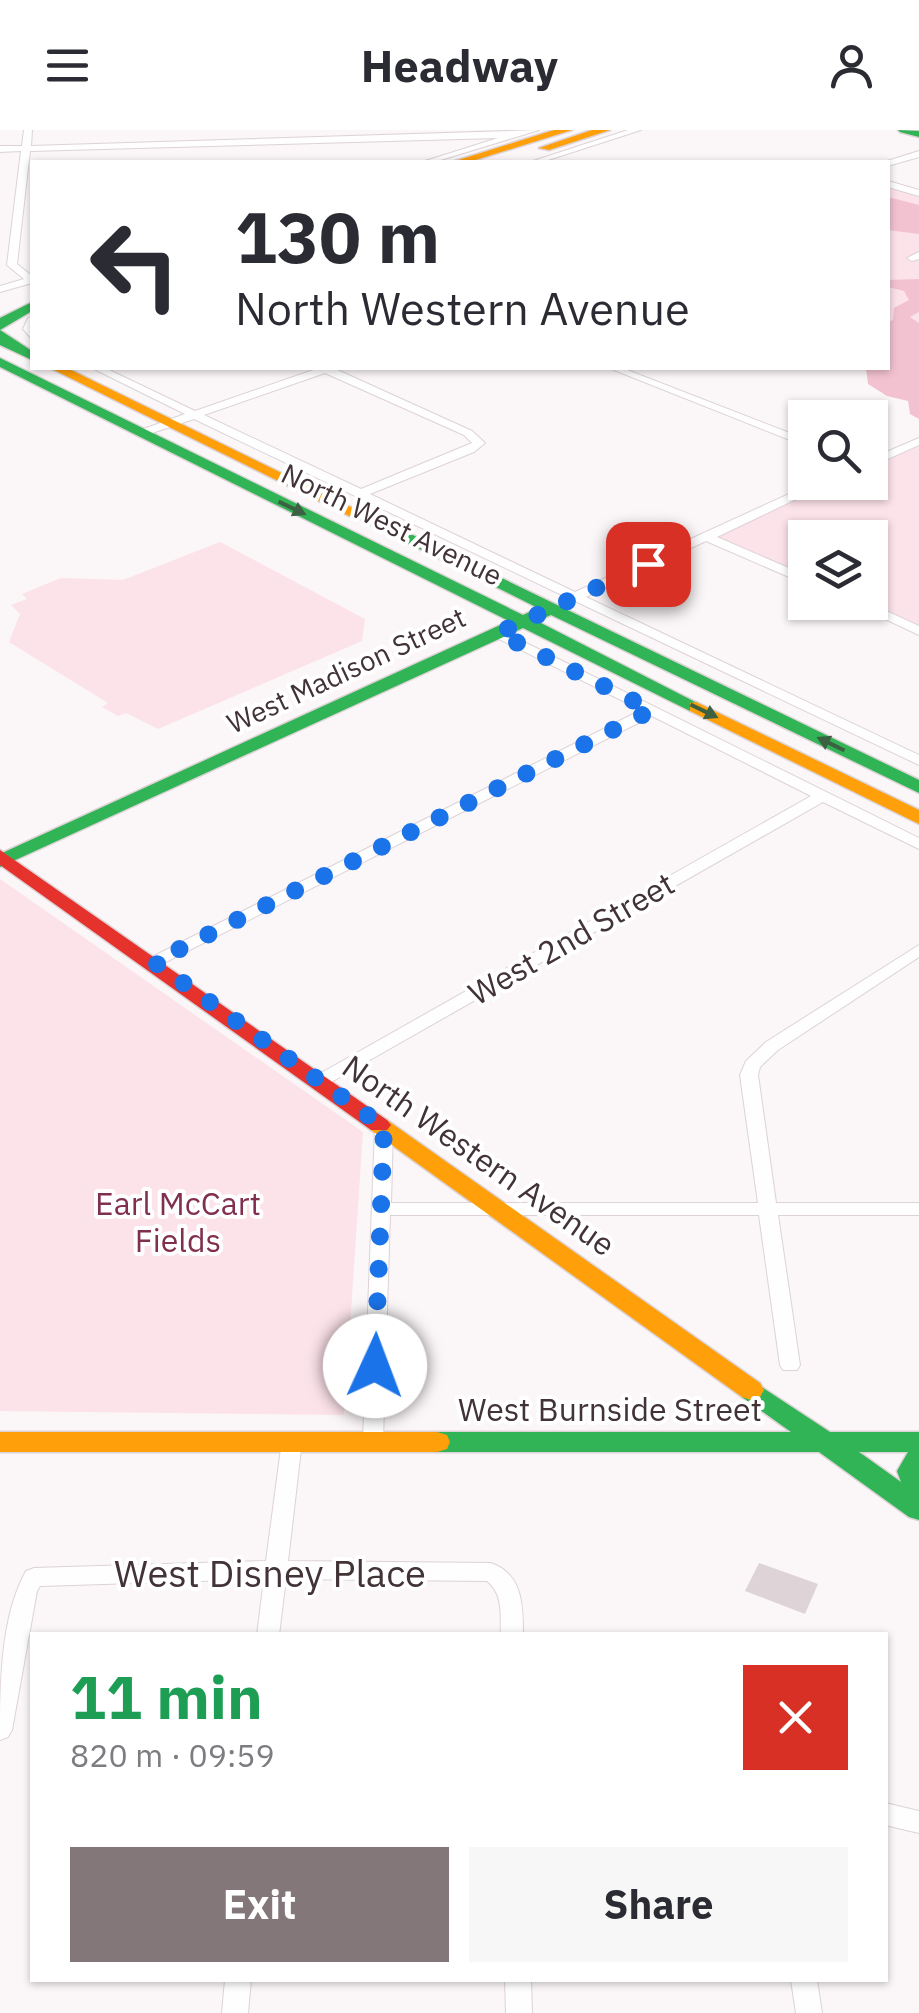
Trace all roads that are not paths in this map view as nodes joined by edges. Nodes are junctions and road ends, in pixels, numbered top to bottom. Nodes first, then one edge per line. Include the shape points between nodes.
1 (28, 130) edge
2 (566, 130) edge
3 (604, 130) edge
4 (637, 130) edge
5 (904, 130) edge
6 (404, 133) edge
7 (919, 134) edge
8 (526, 147) edge
9 (26, 148) junction
10 (0, 149) edge
11 (919, 154) edge
12 (439, 160) edge
13 (465, 160) edge
14 (502, 160) edge
15 (890, 161) edge
16 (890, 185) edge
17 (919, 193) edge
18 (18, 219) junction
19 (0, 224) edge
20 (30, 278) edge
21 (30, 281) edge
22 (0, 290) edge
23 (30, 292) edge
24 (0, 301) edge
25 (0, 314) edge
26 (0, 326) edge
27 (30, 327) edge
28 (30, 328) edge
29 (30, 328) edge
30 (0, 337) edge
31 (0, 362) edge
32 (61, 370) edge
33 (101, 370) edge
34 (320, 370) edge
35 (330, 370) edge
36 (619, 370) edge
37 (65, 393) junction
38 (194, 414) junction
39 (170, 423) junction
40 (142, 433) junction
41 (788, 437) edge
42 (919, 440) edge
43 (888, 454) edge
44 (292, 482) junction
45 (360, 494) junction
46 (788, 499) edge
47 (706, 537) junction
48 (424, 573) junction
49 (788, 573) edge
50 (575, 596) junction
51 (552, 608) junction
52 (888, 617) edge
53 (522, 622) junction
54 (919, 631) edge
55 (498, 633) junction
56 (652, 657) junction
57 (652, 710) junction
58 (919, 761) edge
59 (919, 787) edge
60 (822, 796) junction
61 (919, 818) edge
62 (919, 844) edge
63 (2, 858) edge
64 (919, 950) edge
65 (154, 962) junction
66 (320, 1081) junction
67 (384, 1127) junction
68 (500, 1209) junction
69 (771, 1209) junction
70 (919, 1209) edge
71 (381, 1210) junction
72 (790, 1365) dead end
73 (372, 1441) junction
74 (0, 1442) edge
75 (292, 1442) junction
76 (919, 1442) edge
77 (827, 1444) junction
78 (919, 1458) edge
79 (919, 1492) edge
80 (919, 1509) edge
81 (274, 1570) junction
82 (268, 1632) edge
83 (512, 1632) edge
84 (0, 1730) edge
85 (888, 1815) edge
86 (919, 1822) edge
87 (238, 1982) edge
88 (518, 1982) edge
89 (804, 1982) edge
90 (235, 2013) edge
91 (519, 2013) edge
92 (809, 2013) edge

1 - 9 street
2 - 13 main road
3 - 8 main road
4 - 8 street
5 - 7 main road
6 - 8 street
6 - 9 street
8 - 12 street
8 - 14 main road
9 - 10 street
9 - 18 street
11 - 15 street
16 - 17 street
18 - 19 street
18 - 20 street via 12,265
21 - 22 street
23 - 24 main road
25 - 28 main road
26 - 27 main road via 9,316
29 - 30 main road
31 - 37 main road, North West Avenue
32 - 39 main road, North West Avenue
33 - 38 street, North West Avenue
34 - 38 street
35 - 45 street via 479,443
36 - 41 street
37 - 39 main road
37 - 40 main road, North West Avenue
38 - 39 street
38 - 45 street, North West Avenue
39 - 40 street
39 - 44 main road, North West Avenue
40 - 44 main road via 180,438
40 -> 48 main road, North West Avenue
42 - 43 street
44 - 51 main road, North West Avenue
45 - 50 street, North West Avenue
46 - 47 street, West Madison Street
47 - 49 street
47 - 50 street, West Madison Street
48 - 51 main road via 521,606
48 - 53 main road, North West Avenue
50 - 51 street, West Madison Street
50 - 58 street, North West Avenue
51 - 53 main road, West Madison Street
51 - 56 main road, North West Avenue
52 - 54 street
53 - 55 main road, West Madison Street
53 - 56 main road via 554,625
53 -> 61 main road, North West Avenue
55 - 57 street, North West Avenue
55 - 63 main road, West Madison Street
59 -> 56 main road, North West Avenue
57 - 60 street, North West Avenue
57 - 65 street
60 - 62 street, North West Avenue
60 - 66 street, West 2nd Street
63 - 65 main road, North Western Avenue
64 - 69 street via 752,1065
65 - 66 main road, North Western Avenue
66 - 67 main road, North Western Avenue
67 - 68 main road, North Western Avenue
67 - 71 street
68 - 69 street
68 - 71 street
68 - 77 main road, North Western Avenue
69 - 70 street
69 - 72 street
71 - 73 street
73 - 75 main road, West Burnside Street
73 - 77 main road, West Burnside Street
74 - 75 main road, West Burnside Street
75 - 81 street
76 - 77 main road, West Burnside Street
77 - 80 main road, North Western Avenue
78 - 79 main road via 911,1471
81 - 82 street
81 - 83 street, West Disney Place via 491,1572 511,1591
81 - 84 street, West Disney Place via 34,1577
85 - 86 street
87 - 90 street
88 - 91 street
89 - 92 street

